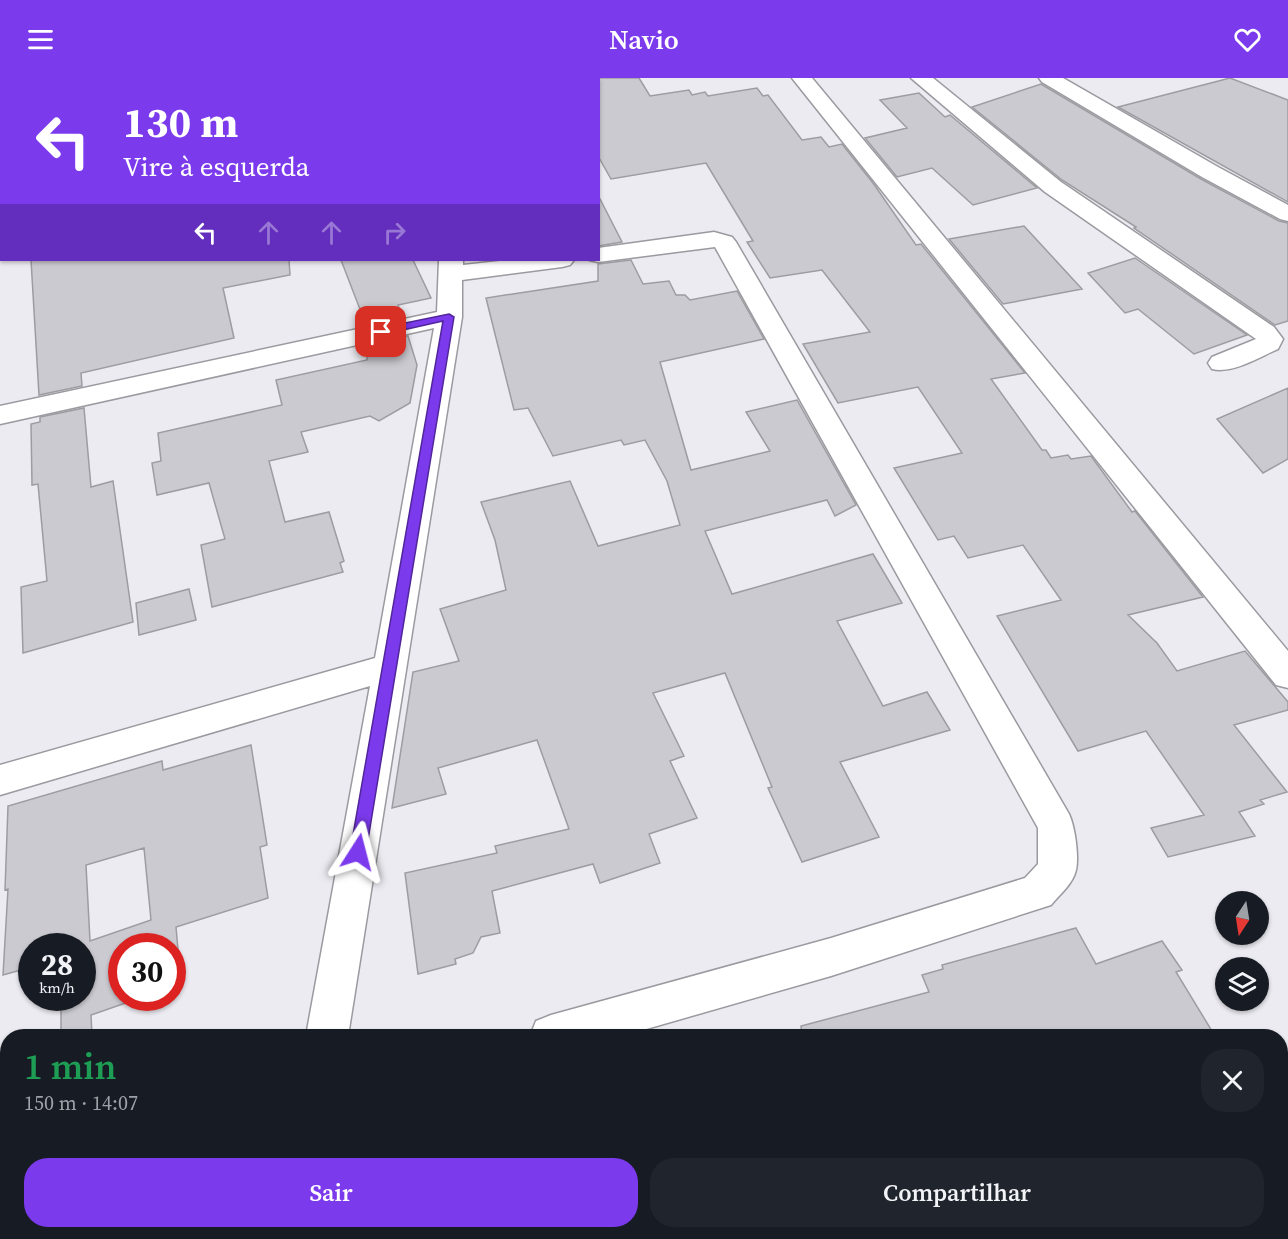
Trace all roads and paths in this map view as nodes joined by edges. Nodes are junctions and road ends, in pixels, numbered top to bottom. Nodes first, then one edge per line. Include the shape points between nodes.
1 (802, 78) edge
2 (921, 78) edge
3 (1049, 78) edge
4 (1288, 214) edge
5 (600, 255) edge
6 (546, 261) edge
7 (451, 267) edge
8 (449, 317) junction
9 (1221, 363) dead end
10 (0, 415) edge
11 (389, 667) junction
12 (1288, 675) edge
13 (0, 780) edge
14 (328, 1029) edge
15 (576, 1029) edge

1 - 12 street
2 - 9 street via 1053,186 1270,339 1269,343
3 - 4 street
5 - 15 street via 714,239 724,242 1056,826 1057,870 1037,892 831,957
6 - 7 street
7 - 8 street
8 - 10 street
8 - 11 street
11 - 13 street
11 - 14 street

